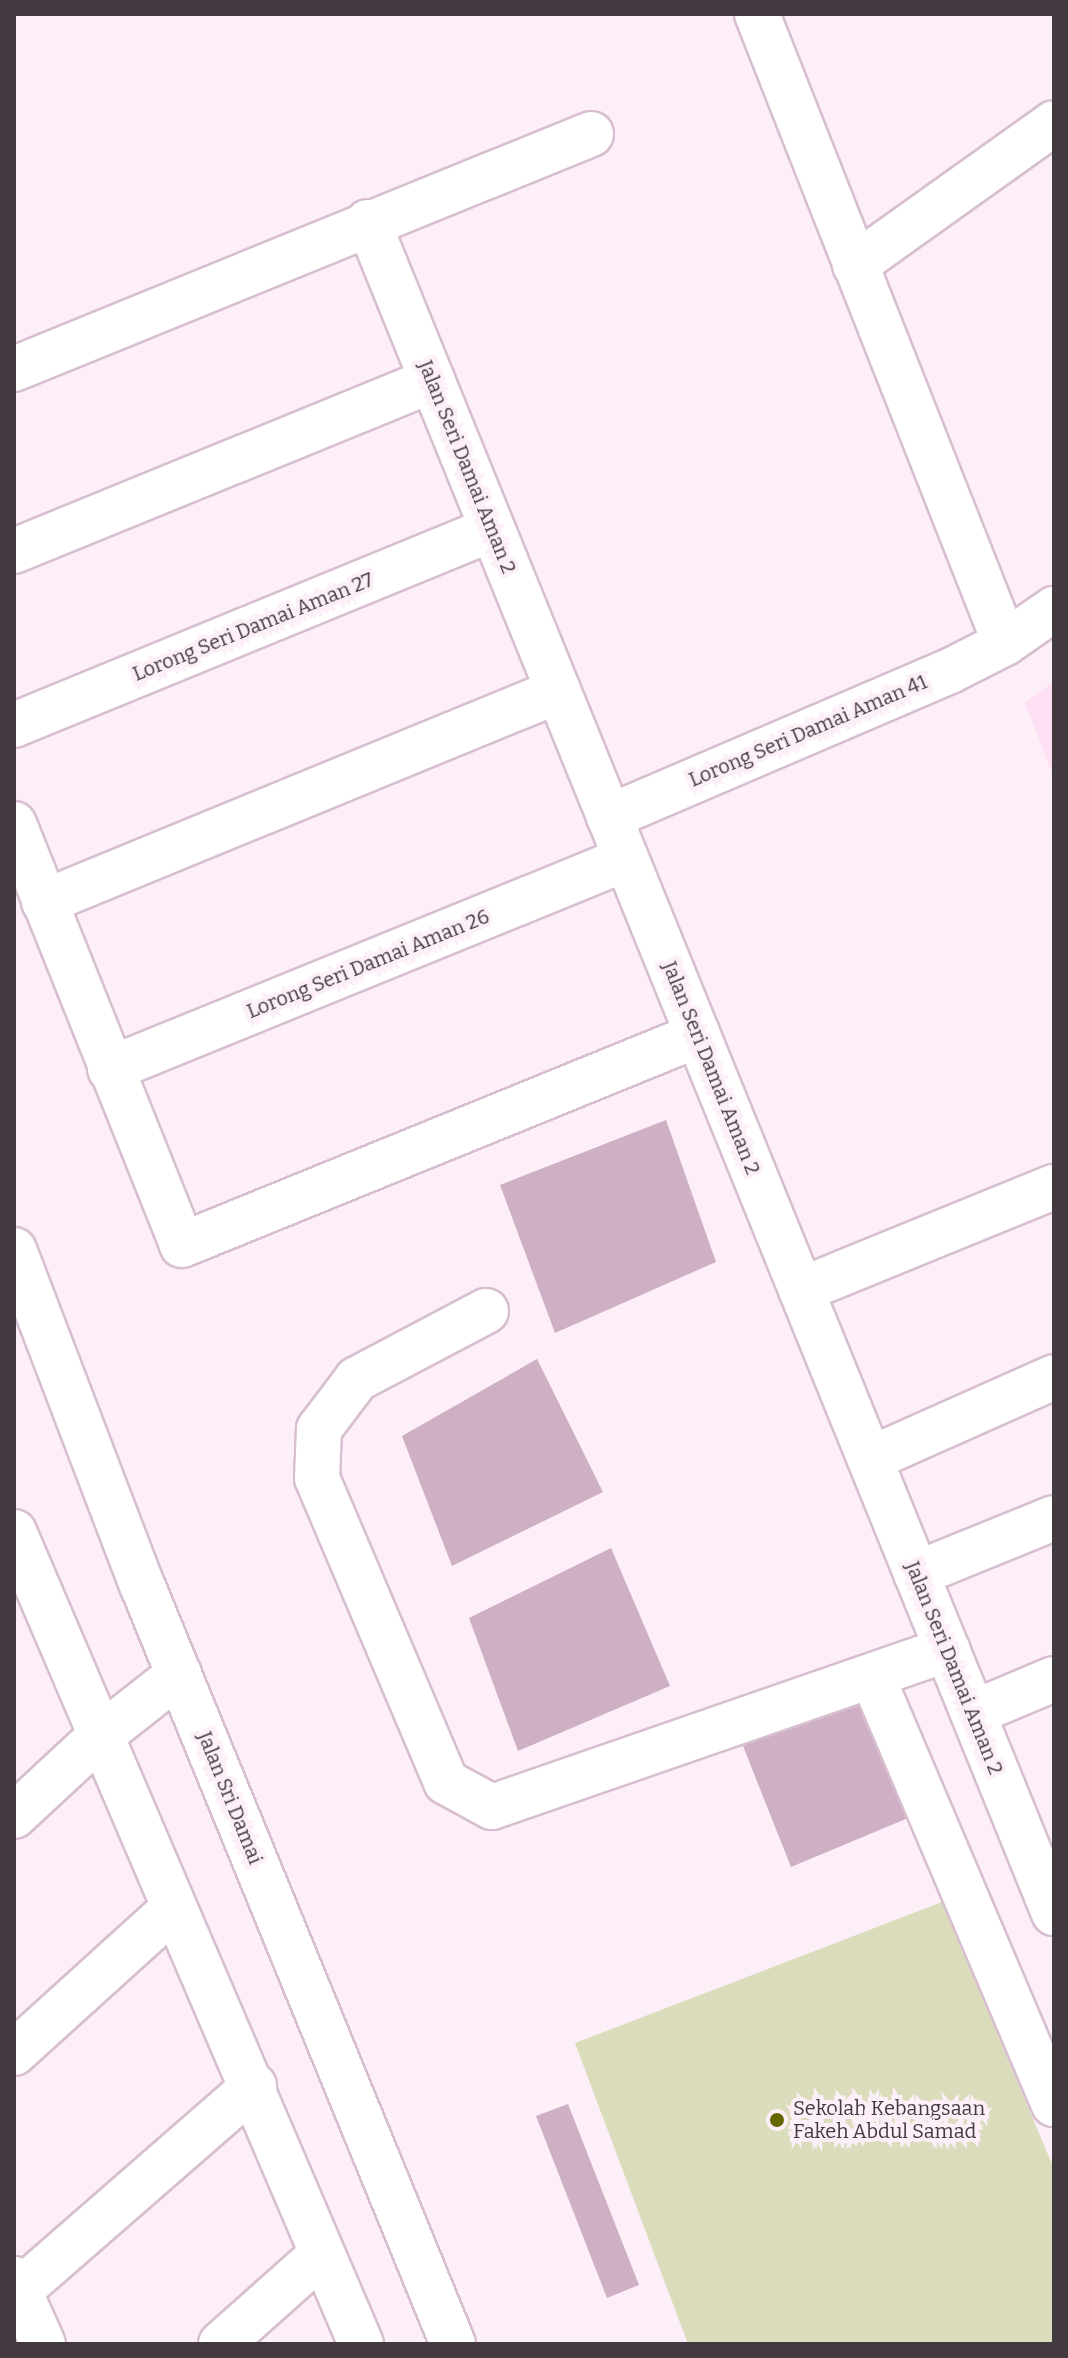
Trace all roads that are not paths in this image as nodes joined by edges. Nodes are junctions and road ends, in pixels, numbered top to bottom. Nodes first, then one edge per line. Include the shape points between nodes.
1 (757, 14) edge
2 (1054, 123) edge
3 (591, 134) dead end
4 (368, 222) junction
5 (855, 265) junction
6 (14, 369) edge
7 (432, 380) junction
8 (492, 529) junction
9 (14, 551) edge
10 (1054, 609) edge
11 (1005, 643) junction
12 (558, 691) junction
13 (14, 725) edge
14 (609, 817) junction
15 (14, 824) edge
16 (626, 859) junction
17 (44, 902) junction
18 (698, 1035) junction
19 (110, 1069) junction
20 (1049, 1202) edge
21 (14, 1250) edge
22 (801, 1290) junction
23 (486, 1311) dead end
24 (1054, 1377) edge
25 (870, 1459) junction
26 (1054, 1518) edge
27 (14, 1532) edge
28 (916, 1574) junction
29 (947, 1649) junction
30 (179, 1674) junction
31 (872, 1676) junction
32 (1054, 1679) edge
33 (973, 1713) junction
34 (99, 1737) junction
35 (14, 1816) edge
36 (1038, 1826) edge
37 (173, 1909) junction
38 (1054, 1913) edge
39 (14, 2053) edge
40 (254, 2086) junction
41 (1054, 2104) edge
42 (322, 2254) junction
43 (16, 2285) edge
44 (43, 2344) edge
45 (221, 2344) edge
46 (361, 2344) edge
47 (453, 2344) edge

1 - 5 street
2 - 5 street
3 - 4 street
4 - 6 street
4 - 7 street, Jalan Seri Damai Aman 2
5 - 11 street
7 - 8 street, Jalan Seri Damai Aman 2
7 - 9 street
8 - 12 street, Jalan Seri Damai Aman 2
8 - 13 street, Lorong Seri Damai Aman 27
10 - 11 street, Lorong Seri Damai Aman 41
11 - 14 street, Lorong Seri Damai Aman 41
12 - 14 street, Jalan Seri Damai Aman 2
12 - 17 street
14 - 16 street, Jalan Seri Damai Aman 2
15 - 17 street
16 - 18 street, Jalan Seri Damai Aman 2
16 - 19 street, Lorong Seri Damai Aman 26
17 - 19 street
18 - 19 street via 182,1245
18 - 22 street, Jalan Seri Damai Aman 2
20 - 22 street
21 - 30 street, Jalan Sri Damai
22 - 25 street, Jalan Seri Damai Aman 2
23 - 31 street via 357,1379 319,1429 317,1478 446,1782 492,1807
24 - 25 street
25 - 28 street, Jalan Seri Damai Aman 2
26 - 28 street
27 - 34 street
28 - 29 street, Jalan Seri Damai Aman 2
29 - 31 street
29 - 33 street, Jalan Seri Damai Aman 2
30 - 34 street
30 - 47 street, Jalan Sri Damai
31 - 41 street
32 - 33 street
33 - 36 street, Jalan Seri Damai Aman 2
34 - 35 street
34 - 37 street
36 - 38 street, Jalan Seri Damai Aman 2
37 - 39 street
37 - 40 street
40 - 42 street
40 - 43 street
42 - 45 street
42 - 46 street
43 - 44 street

